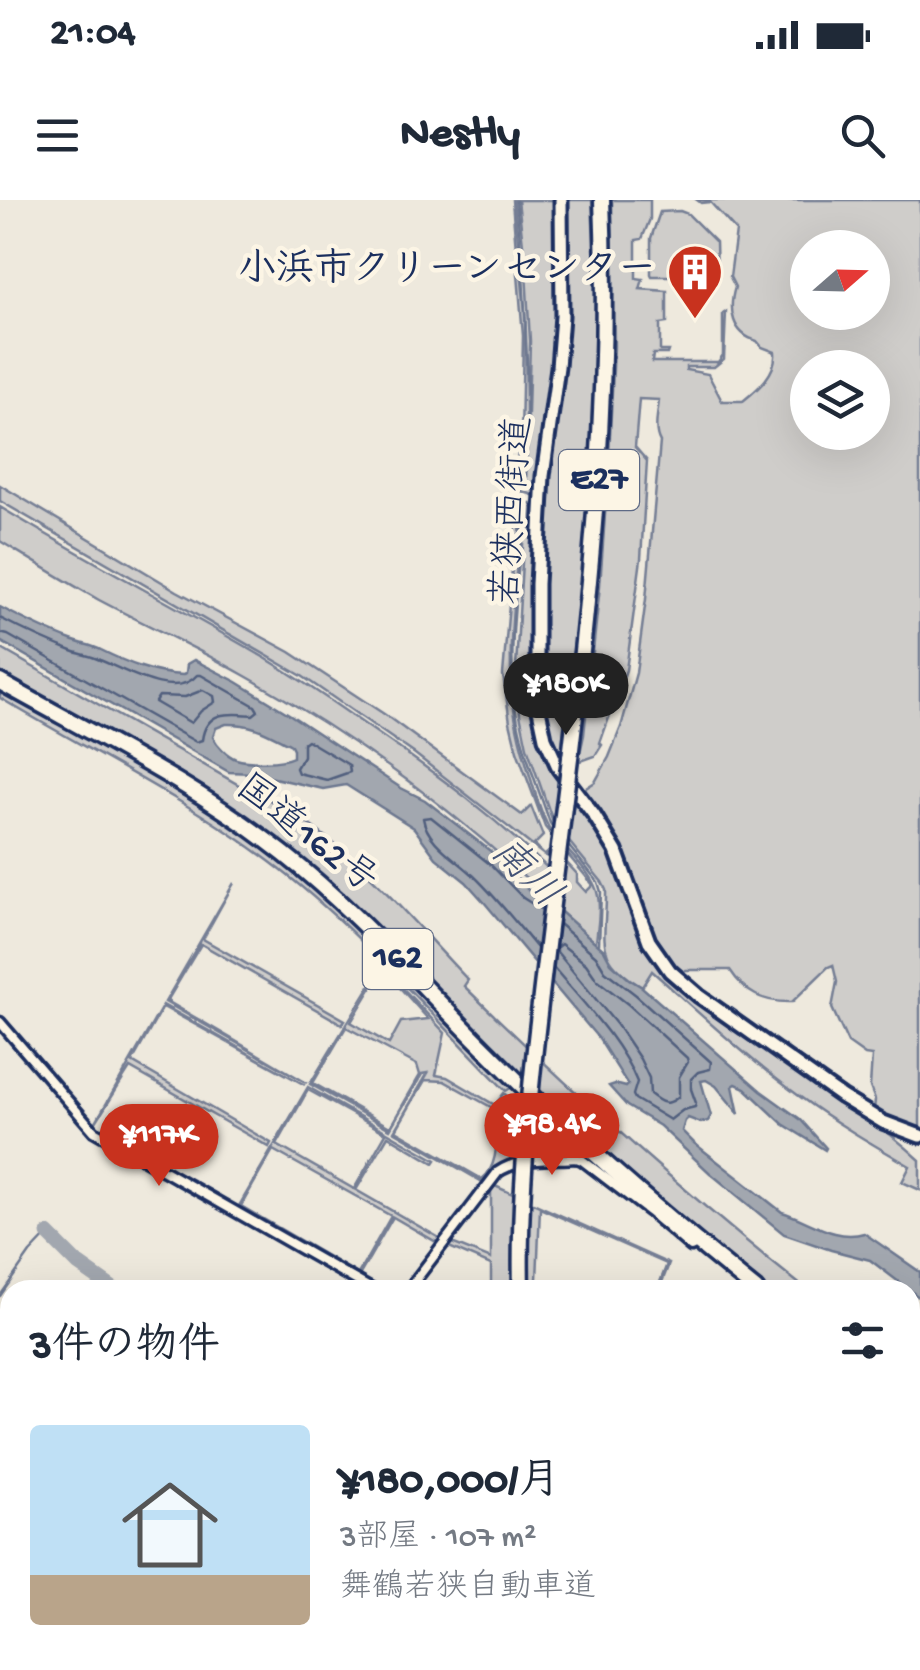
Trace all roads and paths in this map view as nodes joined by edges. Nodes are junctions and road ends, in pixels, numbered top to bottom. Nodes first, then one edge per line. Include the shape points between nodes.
1 (561, 200) edge
2 (602, 200) edge
3 (0, 682) edge
4 (0, 1022) edge
5 (538, 1101) junction
6 (920, 1136) edge
7 (576, 1158) junction
8 (700, 1243) junction
9 (355, 1280) edge
10 (416, 1280) edge
11 (521, 1280) edge
12 (744, 1280) edge

1 - 6 street, 若狭西街道 via 560,342 537,584 536,700 544,738 616,851 650,941 670,970 842,1096
2 - 11 highway, E27, bridge via 600,457 526,1134
3 - 5 highway, 国道162号 / 162 via 203,798 285,855 363,923
4 - 9 street via 94,1131
5 - 7 street
5 - 8 highway, 国道162号 / 162
7 - 8 street via 692,1246
7 - 10 street via 502,1169
8 - 12 highway, 国道162号 / 162

